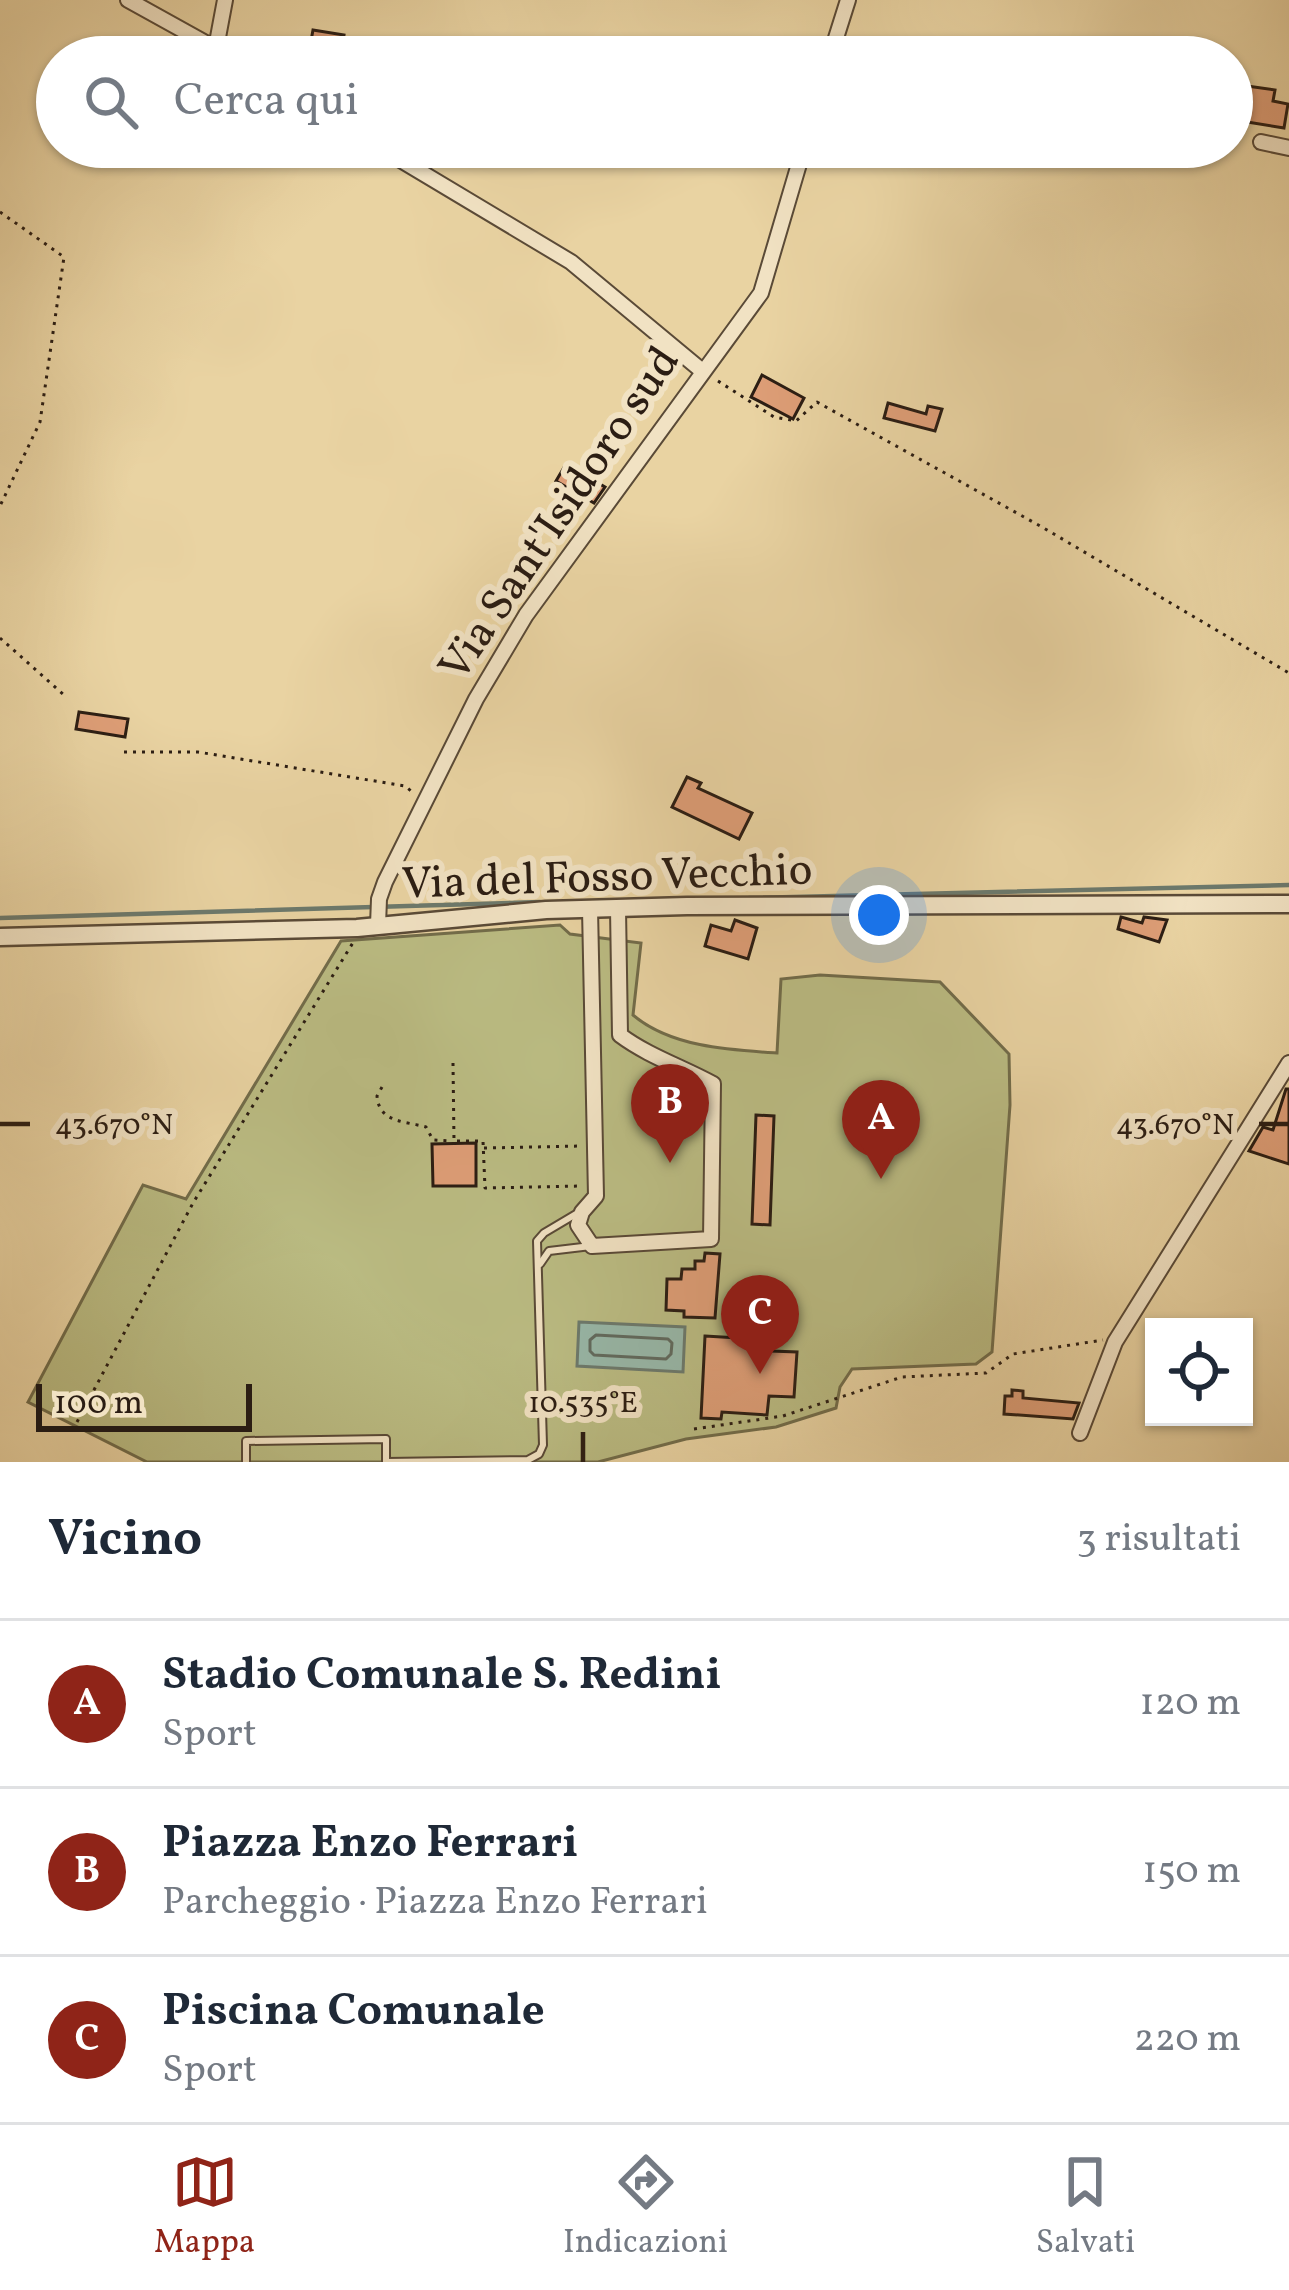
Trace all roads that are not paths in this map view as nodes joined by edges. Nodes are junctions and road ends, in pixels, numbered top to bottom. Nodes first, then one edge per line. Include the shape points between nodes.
1 (128, 0) edge
2 (225, 0) edge
3 (848, 0) edge
4 (194, 36) edge
5 (218, 36) edge
6 (837, 36) edge
7 (1262, 142) dead end
8 (1289, 148) edge
9 (414, 168) edge
10 (798, 168) edge
11 (701, 370) junction
12 (1289, 904) edge
13 (590, 909) junction
14 (618, 909) junction
15 (378, 912) junction
16 (0, 937) edge
17 (620, 1035) junction
18 (594, 1040) junction
19 (1289, 1063) edge
20 (582, 1213) junction
21 (592, 1246) junction
22 (538, 1267) junction
23 (1080, 1432) dead end
24 (246, 1462) edge

1 - 4 street
2 - 5 street
3 - 6 street
7 - 8 street
9 - 11 street via 571,262
10 - 11 street, Via Sant'Isidoro sud via 760,293
11 - 15 street, Via Sant'Isidoro sud via 526,615 476,699
12 - 14 street, Via del Fosso Vecchio
13 - 14 street, Via del Fosso Vecchio
13 - 15 street, Via del Fosso Vecchio
13 - 18 street
14 - 17 street
15 - 16 street, Via del Fosso Vecchio via 357,928
17 - 18 street
17 - 21 street via 713,1084 711,1240
18 - 20 street via 596,1196
19 - 23 street via 1115,1342
20 - 21 street via 578,1225
20 - 22 lane via 544,1232
21 - 22 lane via 550,1251
22 - 24 lane via 539,1454 386,1462 386,1439 245,1441

